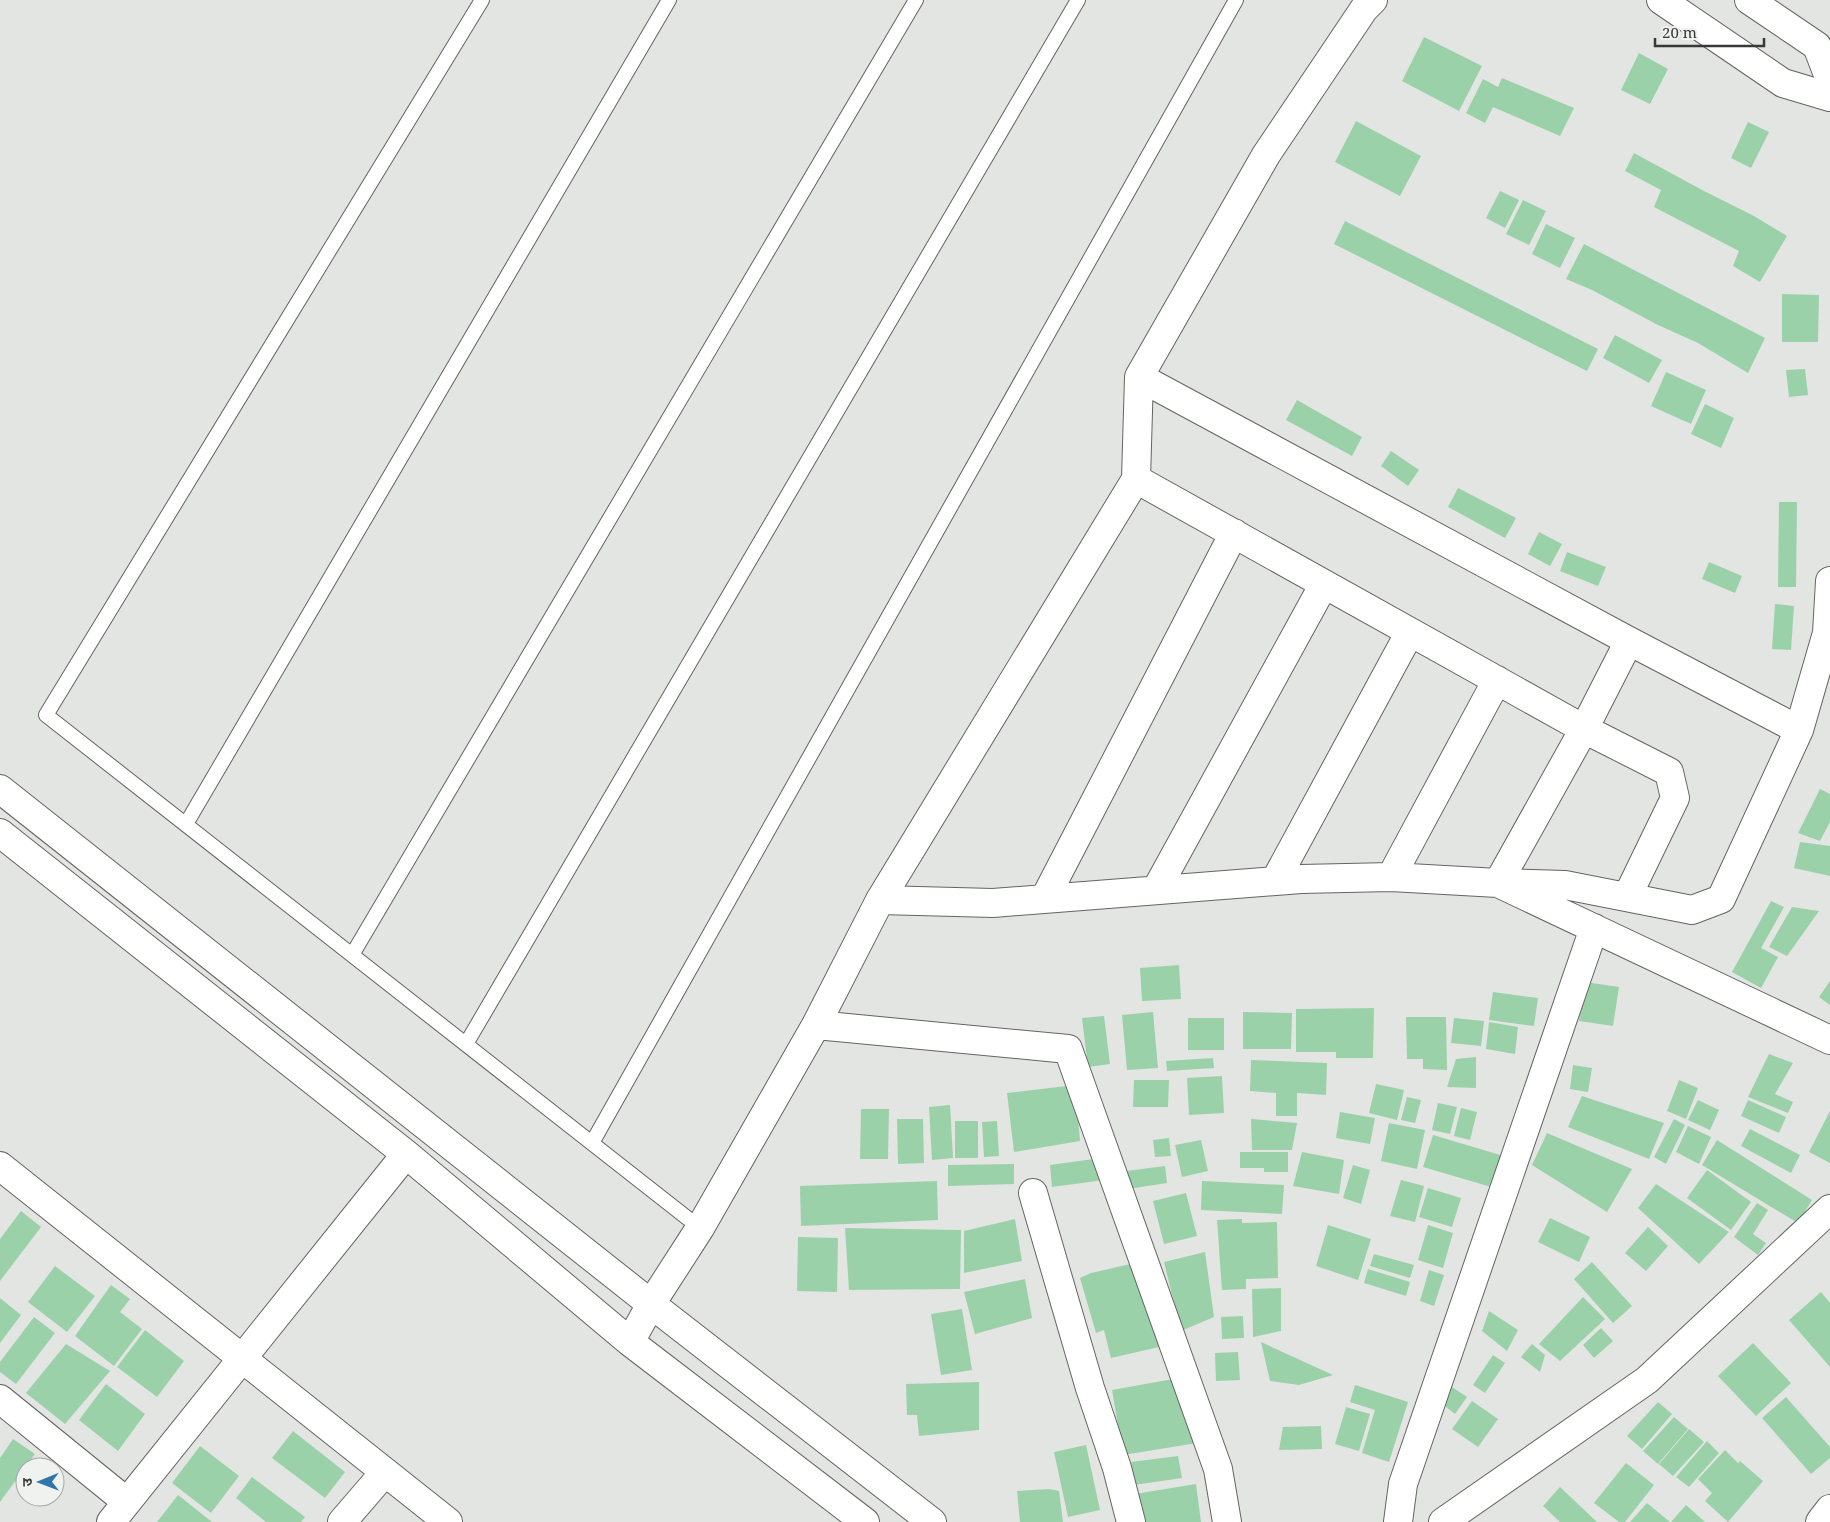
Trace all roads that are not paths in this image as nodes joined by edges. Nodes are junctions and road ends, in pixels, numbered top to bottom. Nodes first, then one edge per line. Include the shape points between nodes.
1 (482, 0) edge
2 (669, 0) edge
3 (916, 0) edge
4 (1078, 0) edge
5 (1236, 0) edge
6 (1373, 0) edge
7 (1661, 0) edge
8 (1749, 0) edge
9 (1830, 80) edge
10 (1830, 98) edge
11 (1139, 377) junction
12 (1136, 479) junction
13 (1234, 533) junction
14 (1830, 581) edge
15 (1324, 584) junction
16 (1410, 632) junction
17 (1629, 640) junction
18 (1497, 680) junction
19 (1584, 729) junction
20 (1799, 730) junction
21 (0, 789) edge
22 (186, 824) junction
23 (0, 833) edge
24 (1391, 877) junction
25 (1275, 881) junction
26 (1498, 883) junction
27 (1156, 890) junction
28 (1627, 897) junction
29 (1046, 898) junction
30 (880, 900) junction
31 (1594, 928) junction
32 (352, 955) junction
33 (816, 1025) junction
34 (1830, 1040) edge
35 (466, 1044) junction
36 (592, 1143) junction
37 (406, 1154) junction
38 (0, 1166) edge
39 (1033, 1193) dead end
40 (1830, 1209) edge
41 (700, 1228) junction
42 (651, 1304) junction
43 (630, 1342) junction
44 (242, 1359) junction
45 (0, 1399) edge
46 (385, 1472) junction
47 (1830, 1509) edge
48 (119, 1512) edge
49 (342, 1522) edge
50 (448, 1522) edge
51 (865, 1522) edge
52 (932, 1522) edge
53 (1131, 1522) edge
54 (1227, 1522) edge
55 (1398, 1522) edge
56 (1443, 1522) edge
57 (1820, 1522) edge

1 - 22 lane via 46,714
2 - 22 lane
3 - 32 lane
4 - 35 lane
5 - 36 lane
6 - 11 street via 1266,155
7 - 10 street via 1783,83
8 - 9 street via 1817,46
11 - 12 street
11 - 17 street
12 - 13 street
12 - 30 street
13 - 15 street
13 - 29 street
14 - 20 street via 1827,633
15 - 16 street
15 - 27 street
16 - 18 street
16 - 25 street
17 - 19 street
17 - 20 street
18 - 19 street
18 - 24 street
19 - 26 street
19 - 28 street via 1669,772 1675,798
20 - 28 street via 1721,899 1692,910
21 - 42 street
22 - 32 lane
23 - 37 street
24 - 25 street
24 - 26 street
25 - 27 street
26 - 28 street via 1565,885
26 - 31 street
27 - 29 street
29 - 30 street via 993,903
30 - 33 street
31 - 34 street
31 - 55 street via 1403,1484
32 - 35 lane
33 - 41 street
33 - 54 street via 1068,1049 1218,1469
35 - 36 lane
36 - 41 lane
37 - 43 street
37 - 44 street
38 - 44 street
39 - 53 street via 1084,1370 1118,1468
40 - 56 street via 1647,1380
41 - 42 street
42 - 43 street
42 - 52 street
43 - 51 street
44 - 46 street
44 - 48 street
45 - 48 street
46 - 49 street
46 - 50 street
47 - 57 street

